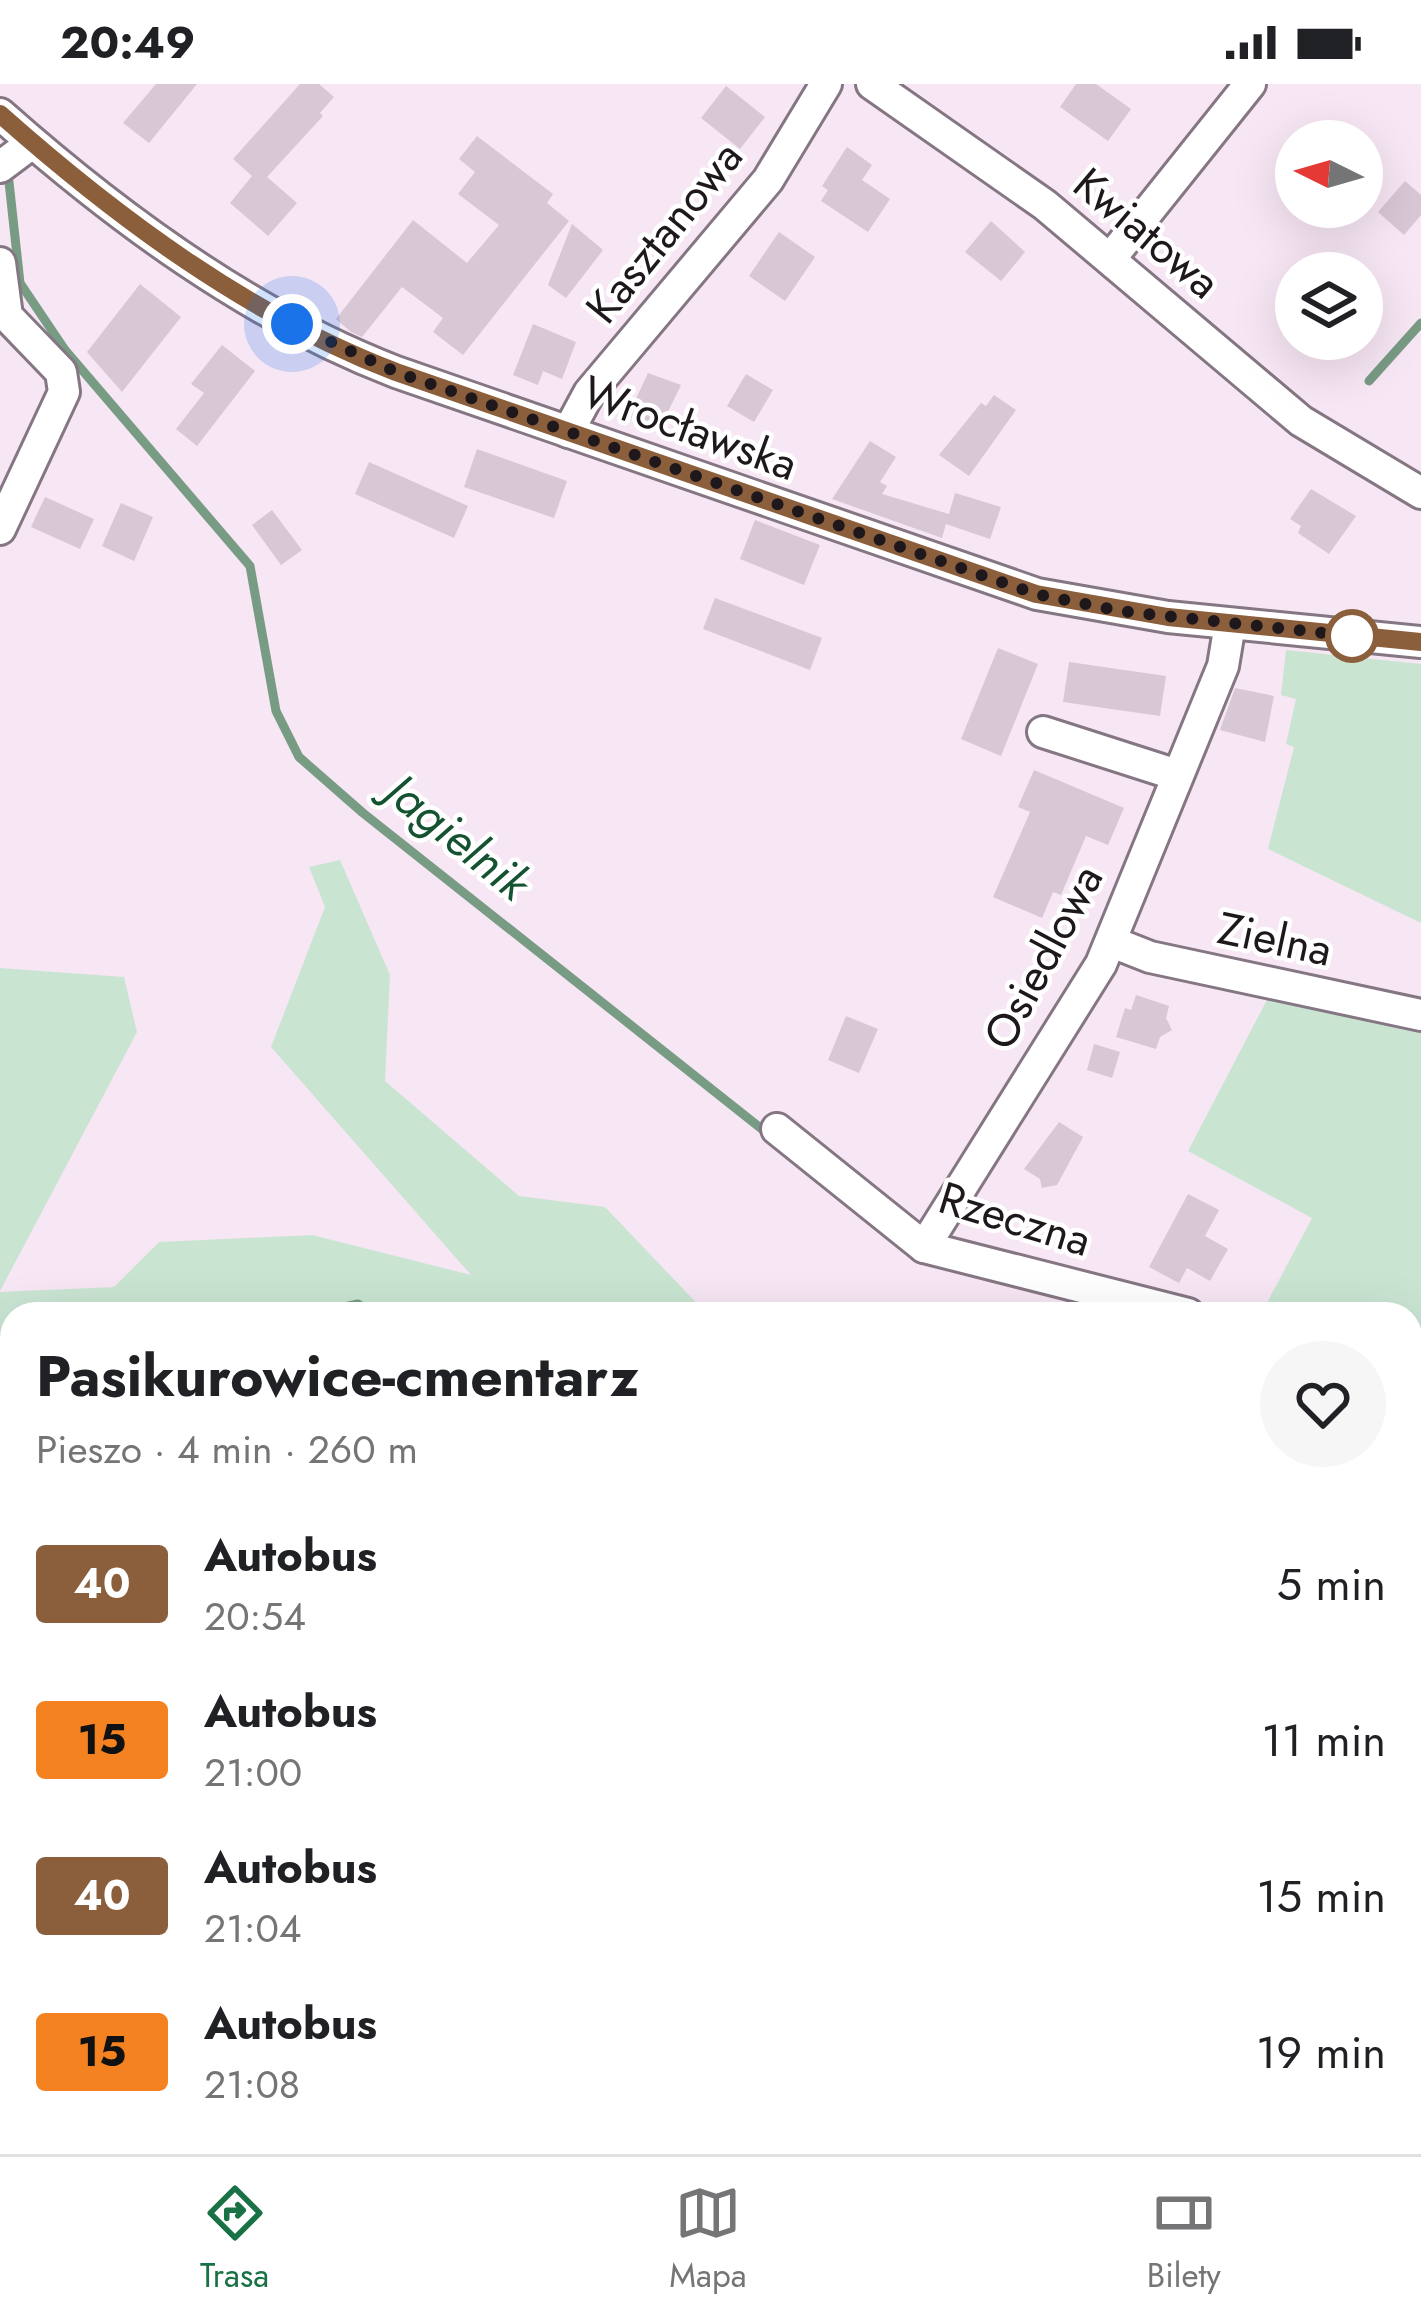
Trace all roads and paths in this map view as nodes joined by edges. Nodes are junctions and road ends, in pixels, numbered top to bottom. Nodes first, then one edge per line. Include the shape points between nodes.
1 (826, 84) edge
2 (872, 84) edge
3 (1250, 84) edge
4 (0, 114) edge
5 (32, 142) junction
6 (0, 167) edge
7 (1110, 259) junction
8 (0, 262) edge
9 (568, 432) junction
10 (1421, 493) edge
11 (0, 529) edge
12 (1230, 624) junction
13 (1421, 642) edge
14 (1043, 731) dead end
15 (1177, 775) junction
16 (1112, 942) junction
17 (1421, 1015) edge
18 (777, 1129) dead end
19 (924, 1247) junction
20 (1141, 1302) edge

1 - 9 street, Kasztanowa via 768,180 589,393
2 - 7 street, Kwiatowa
3 - 7 street
4 - 5 street, Wrocławska
5 - 6 street
5 - 9 street, Wrocławska via 178,253 304,331
7 - 10 street, Kwiatowa via 1301,421
8 - 11 street via 7,316 61,372 64,392
9 - 12 street, Wrocławska via 1036,594
12 - 13 street, Wrocławska
12 - 15 street, Osiedlowa via 1223,666
14 - 15 street
15 - 16 street, Osiedlowa
16 - 17 street, Zielna
16 - 19 street, Osiedlowa
18 - 19 street, Rzeczna
19 - 20 street, Rzeczna

